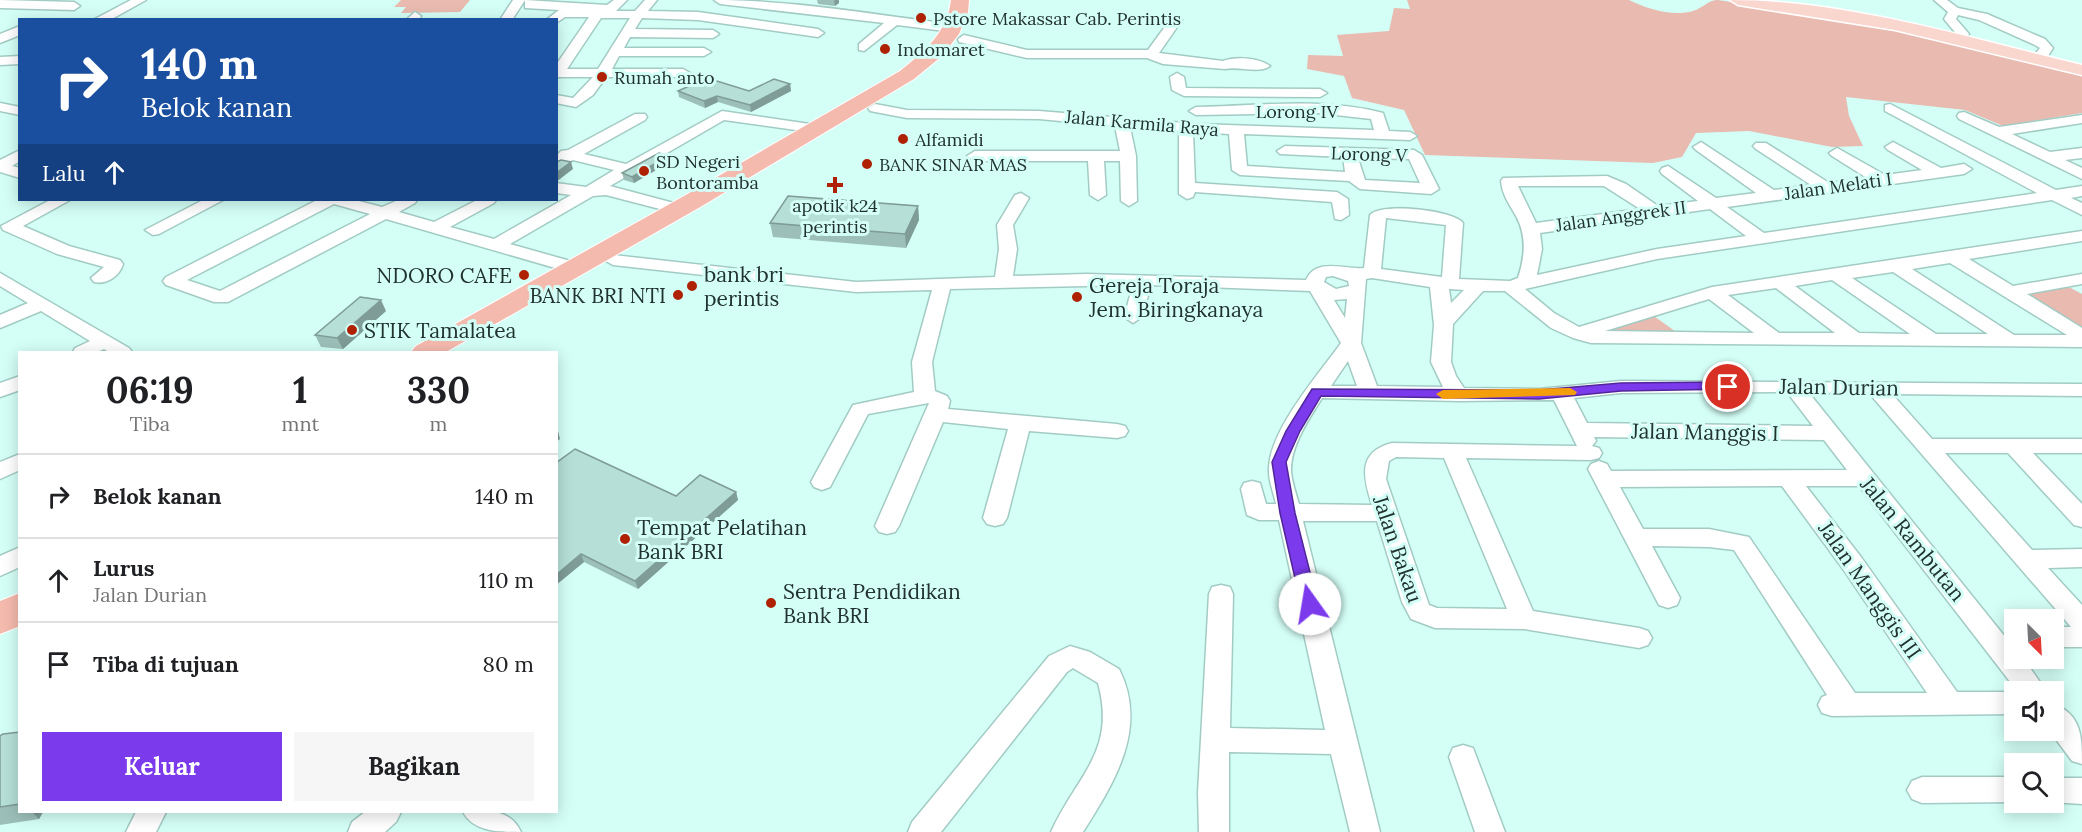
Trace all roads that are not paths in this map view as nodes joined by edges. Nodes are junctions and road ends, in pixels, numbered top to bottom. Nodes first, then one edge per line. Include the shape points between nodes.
1 (6, 0) edge
2 (86, 0) edge
3 (140, 0) edge
4 (519, 0) edge
5 (531, 0) edge
6 (621, 0) edge
7 (651, 0) edge
8 (720, 0) edge
9 (960, 0) edge
10 (976, 0) edge
11 (1738, 0) edge
12 (1784, 0) edge
13 (1940, 0) edge
14 (0, 3) edge
15 (565, 4) edge
16 (74, 6) junction
17 (1954, 11) junction
18 (597, 14) junction
19 (638, 15) junction
20 (840, 16) junction
21 (47, 18) edge
22 (103, 18) edge
23 (507, 18) edge
24 (555, 18) edge
25 (1176, 20) dead end
26 (892, 22) junction
27 (0, 24) edge
28 (18, 24) edge
29 (18, 31) edge
30 (627, 33) junction
31 (956, 33) junction
32 (713, 34) dead end
33 (1963, 34) junction
34 (0, 39) edge
35 (864, 47) dead end
36 (616, 52) junction
37 (704, 52) dead end
38 (2043, 53) junction
39 (1151, 55) junction
40 (18, 60) edge
41 (0, 61) edge
42 (2082, 63) edge
43 (1263, 66) dead end
44 (2082, 70) edge
45 (558, 72) edge
46 (558, 73) edge
47 (603, 73) junction
48 (683, 73) dead end
49 (1177, 77) dead end
50 (1194, 92) junction
51 (558, 99) edge
52 (575, 105) dead end
53 (875, 108) junction
54 (1890, 108) dead end
55 (1323, 110) junction
56 (1196, 111) junction
57 (561, 114) dead end
58 (1964, 116) dead end
59 (640, 117) dead end
60 (2082, 119) edge
61 (1122, 122) junction
62 (1192, 128) junction
63 (817, 129) junction
64 (1236, 130) junction
65 (1280, 131) junction
66 (1996, 132) junction
67 (1382, 134) junction
68 (1410, 136) dead end
69 (1761, 146) dead end
70 (1701, 147) dead end
71 (1893, 147) dead end
72 (1285, 151) junction
73 (1350, 153) junction
74 (1838, 153) dead end
75 (2082, 153) edge
76 (18, 155) edge
77 (561, 156) edge
78 (975, 156) dead end
79 (1128, 156) junction
80 (1096, 157) junction
81 (2049, 157) junction
82 (628, 169) junction
83 (1964, 169) dead end
84 (1668, 171) dead end
85 (1292, 172) junction
86 (1937, 172) junction
87 (18, 173) edge
88 (2082, 174) edge
89 (1354, 177) junction
90 (1882, 180) junction
91 (1825, 187) junction
92 (558, 188) edge
93 (590, 191) junction
94 (2082, 191) edge
95 (1292, 194) junction
96 (1098, 195) dead end
97 (1770, 195) junction
98 (2054, 195) junction
99 (712, 196) junction
100 (1021, 198) dead end
101 (60, 201) edge
102 (213, 201) edge
103 (326, 201) edge
104 (342, 201) edge
105 (407, 201) edge
106 (486, 201) edge
107 (1129, 201) dead end
108 (1712, 203) junction
109 (679, 209) junction
110 (2082, 210) edge
111 (1654, 211) junction
112 (384, 213) junction
113 (1341, 215) dead end
114 (435, 228) junction
115 (1530, 229) junction
116 (153, 230) dead end
117 (2074, 237) edge
118 (1761, 239) junction
119 (498, 244) junction
120 (2082, 248) edge
121 (1953, 257) junction
122 (613, 260) junction
123 (1896, 266) junction
124 (575, 268) junction
125 (1372, 273) junction
126 (1835, 274) junction
127 (0, 278) edge
128 (100, 278) dead end
129 (1144, 280) junction
130 (1522, 280) junction
131 (1004, 282) junction
132 (1355, 282) junction
133 (1779, 282) junction
134 (943, 283) junction
135 (1445, 284) junction
136 (2078, 284) edge
137 (1316, 286) junction
138 (1477, 286) junction
139 (1712, 292) junction
140 (2010, 292) junction
141 (40, 304) junction
142 (1656, 308) junction
143 (1133, 317) dead end
144 (0, 322) edge
145 (1444, 323) junction
146 (1576, 334) junction
147 (1692, 337) junction
148 (1854, 338) junction
149 (2082, 338) edge
150 (1774, 339) junction
151 (1930, 339) junction
152 (2008, 339) junction
153 (104, 342) junction
154 (1351, 343) junction
155 (84, 351) edge
156 (120, 351) edge
157 (428, 351) edge
158 (458, 351) edge
159 (1445, 376) junction
160 (18, 383) edge
161 (1793, 386) junction
162 (1876, 388) junction
163 (2082, 390) edge
164 (0, 392) edge
165 (1561, 393) junction
166 (1370, 394) junction
167 (1459, 394) junction
168 (1525, 394) junction
169 (1312, 400) junction
170 (930, 406) junction
171 (1020, 424) junction
172 (1580, 430) junction
173 (1117, 431) dead end
174 (1830, 433) junction
175 (1926, 446) junction
176 (2013, 446) junction
177 (2082, 446) edge
178 (1452, 451) junction
179 (1591, 453) junction
180 (18, 462) edge
181 (0, 471) edge
182 (1864, 478) junction
183 (1604, 479) junction
184 (1789, 479) junction
185 (822, 482) dead end
186 (1252, 489) dead end
187 (2074, 500) edge
188 (1287, 513) junction
189 (1384, 513) junction
190 (995, 518) dead end
191 (2082, 519) edge
192 (887, 526) dead end
193 (1636, 537) junction
194 (18, 557) edge
195 (2082, 558) edge
196 (2027, 559) junction
197 (0, 567) edge
198 (18, 588) edge
199 (1221, 594) dead end
200 (1668, 598) dead end
201 (0, 599) edge
202 (18, 608) edge
203 (0, 619) edge
204 (1524, 619) junction
205 (2082, 621) edge
206 (2003, 636) edge
207 (2064, 637) edge
208 (2082, 637) edge
209 (1639, 638) dead end
210 (2028, 681) edge
211 (1949, 703) junction
212 (2004, 703) edge
213 (2064, 729) edge
214 (1216, 740) junction
215 (1342, 742) junction
216 (2082, 752) edge
217 (1463, 757) dead end
218 (1922, 790) dead end
219 (2004, 790) edge
220 (2064, 791) edge
221 (2082, 791) edge
222 (150, 813) edge
223 (385, 813) edge
224 (479, 813) edge
225 (1364, 829) edge
226 (141, 832) edge
227 (363, 832) edge
228 (506, 832) edge
229 (923, 832) edge
230 (1066, 832) edge
231 (1214, 832) edge
232 (1490, 832) edge

1 - 14 street
2 - 16 street
3 - 22 street
4 - 23 street
5 - 15 street via 529,5
6 - 15 street via 610,9
7 - 19 street
8 - 20 street
9 - 31 highway
10 - 31 highway via 974,14
11 - 44 main road via 1895,25
12 - 33 main road
13 - 17 street
14 - 16 street
16 - 21 street
17 - 33 street via 1950,19
17 - 38 street via 1983,17 2040,42 2047,48
18 - 19 street
18 - 24 street via 561,14
18 - 45 street
19 - 20 street via 698,16 813,36
19 - 30 street
20 - 26 street via 858,15
25 - 39 street
26 - 31 street
26 - 35 street
27 - 28 street
29 - 34 street
30 - 32 street
30 - 36 street
31 - 39 street via 1027,54
31 - 53 highway via 931,71
31 - 63 highway via 907,75
33 - 38 main road
36 - 37 street
36 - 47 street
38 - 42 main road
39 - 43 street via 1163,60
40 - 41 street
46 - 47 street
47 - 48 street
47 - 51 street via 576,103
49 - 50 street via 1179,90
50 - 55 street via 1320,88 1317,98
50 - 56 street
52 - 57 street
53 - 61 street, Jalan Karmila Raya via 907,114 1039,114
53 - 99 highway
54 - 98 street
55 - 56 street, Lorong IV
55 - 67 street, Lorong IV via 1377,115
56 - 62 street
58 - 66 street
59 - 77 street
60 - 66 street
61 - 62 street, Jalan Karmila Raya
61 - 79 street
62 - 64 street, Jalan Karmila Raya
62 - 95 street via 1187,190
63 - 82 street via 722,115
63 - 99 highway
64 - 65 street, Jalan Karmila Raya
64 - 85 street via 1240,170
65 - 67 street, Jalan Karmila Raya
65 - 72 street
66 - 81 street
67 - 68 street, Jalan Karmila Raya
69 - 91 street
70 - 97 street
71 - 86 street
72 - 73 street, Lorong V
72 - 85 street
73 - 89 street
73 - 89 street, Lorong V via 1414,155 1431,189 1365,186
74 - 90 street
75 - 81 street
76 - 87 street via 0,166
77 - 82 street
78 - 80 street
79 - 80 street
79 - 107 street
80 - 96 street
81 - 88 street
82 - 93 street
83 - 86 street, Jalan Melati I
84 - 108 street
85 - 89 street
85 - 95 street
86 - 90 street, Jalan Melati I
90 - 91 street, Jalan Melati I
91 - 97 street, Jalan Melati I
92 - 93 street
93 - 109 street via 606,190
93 - 119 street
94 - 98 street
95 - 113 street via 1340,198
97 - 108 street, Jalan Melati I
98 - 110 street
98 - 118 street
99 - 109 highway
99 - 122 highway
100 - 131 street via 1005,225 1008,249
101 - 128 street via 9,226 63,250 114,264
102 - 116 street
103 - 112 street via 172,281 221,298
104 - 112 street
105 - 112 street
106 - 114 street
108 - 111 street, Jalan Anggrek II
108 - 118 street
109 - 124 highway
111 - 115 street, Jalan Anggrek II
111 - 115 street via 1613,183 1579,180 1512,195
112 - 114 street
114 - 119 street
115 - 130 street
117 - 120 street
117 - 121 street
118 - 130 street
119 - 124 street
121 - 123 street
121 - 140 street
122 - 134 street via 856,287
122 - 158 highway
123 - 126 street
123 - 152 street
124 - 157 highway
125 - 132 street
125 - 135 street
125 - 135 street via 1378,215 1387,212 1445,219 1455,222 1455,230
126 - 133 street
126 - 151 street
127 - 141 street
129 - 131 street
129 - 137 street
129 - 143 street
130 - 138 street
130 - 146 street via 1560,325
131 - 134 street
132 - 137 street via 1338,271 1324,272 1315,278
132 - 154 street
133 - 139 street
133 - 148 street
134 - 170 street via 922,362
135 - 138 street
135 - 145 street
136 - 140 street
137 - 154 street
138 - 145 street
139 - 142 street
139 - 150 street
140 - 149 street
141 - 144 street
141 - 153 street
142 - 146 street
142 - 147 street
145 - 159 street via 1440,362
146 - 147 street
147 - 150 street
148 - 150 street
148 - 151 street
149 - 152 street
151 - 152 street
153 - 155 street
153 - 156 street
154 - 166 street
154 - 169 street
159 - 167 street
159 - 168 street
160 - 164 street
161 - 162 street, Jalan Durian
161 - 165 street, Jalan Durian via 1621,387
161 - 174 street, Jalan Rambutan
162 - 163 street, Jalan Durian
162 - 175 street
165 - 168 street, Jalan Durian
165 - 172 street
166 - 167 street
166 - 169 street
167 - 168 street
169 - 188 street via 1279,462
170 - 171 street
170 - 185 street via 875,405 860,410
170 - 192 street
171 - 173 street
171 - 190 street
172 - 174 street, Jalan Manggis I
172 - 179 street
174 - 182 street, Jalan Rambutan
175 - 176 street
175 - 196 street
176 - 177 street
176 - 187 street
178 - 179 street, Jalan Bakau
178 - 189 street, Jalan Bakau via 1392,450 1381,455 1375,480
178 - 204 street
179 - 183 street
180 - 181 street
182 - 184 street
182 - 206 street, Jalan Rambutan
183 - 184 street
183 - 193 street
184 - 211 street, Jalan Manggis III
186 - 188 street via 1257,512
187 - 191 street
188 - 189 street
188 - 215 street
189 - 204 street, Jalan Bakau via 1420,612 1435,618
193 - 200 street
193 - 211 street via 1728,539 1744,545 1839,705
194 - 197 street
195 - 196 street
196 - 205 street
198 - 201 highway
199 - 214 street
202 - 203 highway
204 - 209 street, Jalan Bakau
206 - 210 street, Jalan Rambutan
207 - 208 street
211 - 212 street
213 - 216 street
214 - 215 street
214 - 231 street
215 - 225 street
217 - 232 street
218 - 219 street
220 - 221 street
222 - 226 street
223 - 227 street
224 - 228 street
229 - 230 street via 1058,664 1070,657 1110,677 1118,704 1112,756

